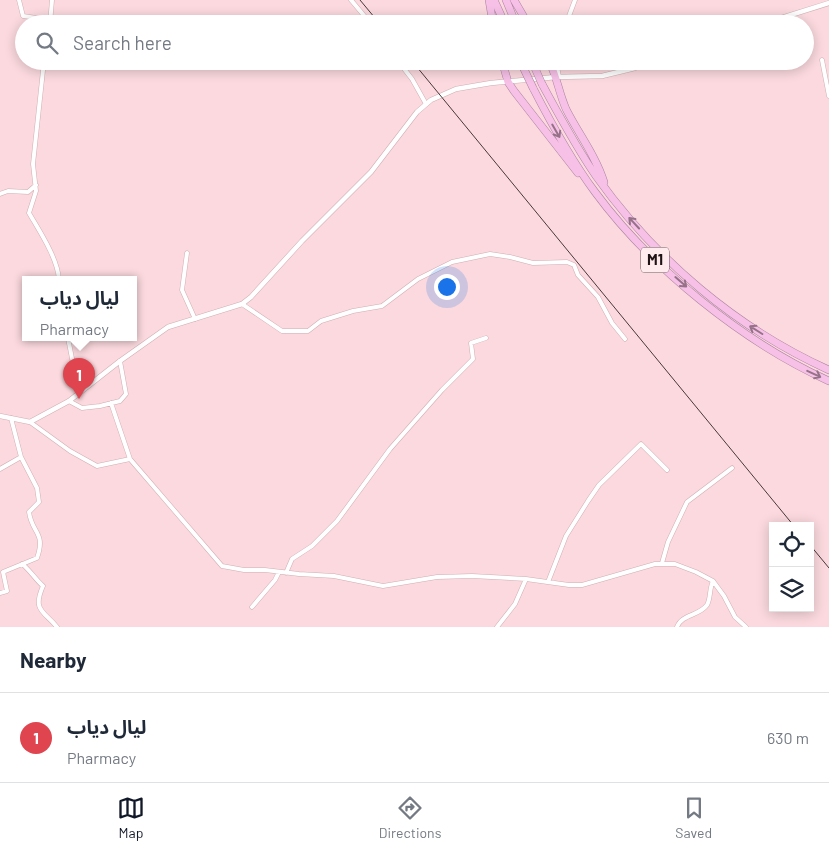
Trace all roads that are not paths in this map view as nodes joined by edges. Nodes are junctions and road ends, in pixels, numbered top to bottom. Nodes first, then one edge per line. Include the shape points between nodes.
1 (19, 0) edge
2 (52, 0) edge
3 (351, 0) edge
4 (489, 0) edge
5 (494, 0) edge
6 (506, 0) edge
7 (514, 0) edge
8 (575, 0) edge
9 (829, 3) edge
10 (23, 15) edge
11 (51, 15) edge
12 (364, 15) edge
13 (492, 15) edge
14 (501, 15) edge
15 (512, 15) edge
16 (523, 15) edge
17 (569, 15) edge
18 (791, 15) edge
19 (822, 60) dead end
20 (43, 70) edge
21 (405, 70) edge
22 (505, 70) edge
23 (525, 70) edge
24 (536, 70) edge
25 (554, 70) edge
26 (557, 70) edge
27 (628, 70) edge
28 (558, 77) junction
29 (508, 82) junction
30 (829, 96) edge
31 (426, 104) junction
32 (36, 185) junction
33 (605, 188) junction
34 (595, 192) junction
35 (0, 194) edge
36 (187, 253) dead end
37 (58, 276) edge
38 (242, 304) junction
39 (195, 319) junction
40 (486, 338) dead end
41 (625, 339) dead end
42 (69, 341) edge
43 (120, 361) junction
44 (829, 370) edge
45 (829, 381) edge
46 (79, 394) junction
47 (69, 402) junction
48 (111, 404) junction
49 (0, 416) edge
50 (11, 418) junction
51 (30, 422) junction
52 (22, 457) junction
53 (130, 460) junction
54 (732, 468) dead end
55 (0, 469) edge
56 (667, 470) dead end
57 (662, 563) junction
58 (22, 564) junction
59 (279, 572) junction
60 (286, 573) junction
61 (526, 578) junction
62 (713, 581) junction
63 (548, 582) junction
64 (0, 593) edge
65 (252, 607) dead end
66 (57, 627) edge
67 (497, 627) edge
68 (677, 627) edge
69 (746, 627) edge

1 - 10 street
2 - 11 street
3 - 12 street
4 - 13 highway
5 - 14 highway
6 - 15 highway
7 - 16 highway
8 - 17 street
9 - 18 street
19 - 30 street
20 - 32 street via 33,164
21 - 31 street
22 - 29 highway
23 -> 34 highway, M1, bridge via 560,137
24 - 33 highway, M1, bridge
25 - 28 highway
26 - 28 street
27 - 28 street via 602,76
28 - 29 street
28 - 33 highway via 564,103 601,173
29 - 31 street via 456,89
29 - 34 highway
31 - 38 street via 371,172
32 - 35 street via 28,192
32 - 37 street via 30,213
44 -> 33 highway, M1 via 742,321 690,280 635,225
34 -> 45 highway, M1 via 645,251 691,291 742,332
36 - 39 street via 182,290
38 - 39 street
38 - 41 street via 282,331 308,331 321,321 382,306 418,279 452,262 490,254 533,263 567,262 574,266
39 - 43 street via 168,327
40 - 60 street via 471,344 473,359 390,449 337,521 312,546 292,559
42 - 46 street
43 - 46 street
43 - 48 street via 126,394
46 - 47 street
47 - 48 street via 82,408
47 - 51 street
48 - 53 street
49 - 50 street
50 - 51 street
50 - 52 street
51 - 53 street via 97,466
52 - 55 street
52 - 58 street via 37,488 38,502 29,512 41,546 37,558
53 - 59 street via 222,566
54 - 57 street via 687,502
56 - 63 street via 641,444 599,485 588,501 566,536
57 - 62 street via 680,566
57 - 63 street via 582,585
58 - 64 street via 3,572 7,591
58 - 66 street via 43,586 38,605
59 - 60 street
59 - 65 street
60 - 61 street via 334,576 383,586 437,577
61 - 63 street
61 - 67 street via 514,604
62 - 68 street via 707,605 682,620
62 - 69 street via 735,617

